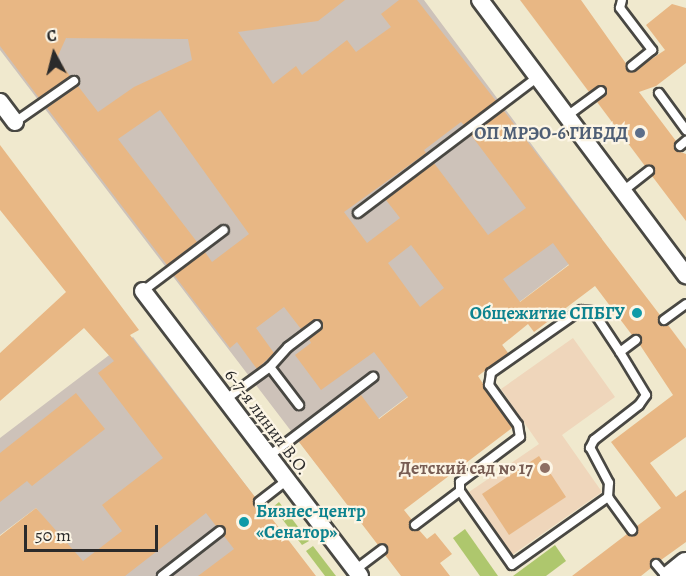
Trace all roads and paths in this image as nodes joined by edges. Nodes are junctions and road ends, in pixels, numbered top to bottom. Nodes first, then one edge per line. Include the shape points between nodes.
1 (480, 0) edge
2 (622, 0) edge
3 (632, 66) dead end
4 (538, 77) junction
5 (74, 81) dead end
6 (601, 91) dead end
7 (659, 93) dead end
8 (0, 102) edge
9 (567, 116) junction
10 (15, 122) joint
11 (686, 130) edge
12 (649, 171) dead end
13 (623, 191) junction
14 (358, 213) dead end
15 (224, 230) dead end
16 (686, 275) edge
17 (143, 291) joint
18 (686, 304) edge
19 (664, 320) dead end
20 (317, 325) dead end
21 (636, 340) dead end
22 (620, 352) junction
23 (270, 367) junction
24 (373, 376) dead end
25 (226, 399) junction
26 (298, 405) dead end
27 (269, 456) junction
28 (287, 480) junction
29 (460, 491) junction
30 (608, 498) junction
31 (259, 502) dead end
32 (415, 525) dead end
33 (632, 530) dead end
34 (220, 531) dead end
35 (382, 550) dead end
36 (686, 564) edge
37 (663, 570) edge
38 (358, 573) edge
39 (162, 576) edge
40 (666, 576) edge

1 - 4 street
2 - 3 lane via 620,8 652,51
4 - 9 street
4 - 14 lane
5 - 10 lane
6 - 9 lane
7 - 11 lane
8 - 10 street
9 - 13 street
12 - 13 lane
13 - 16 street
15 - 17 lane
17 - 25 street, 6-7-я линии В.О.
18 - 19 lane
20 - 23 lane
21 - 22 lane
22 - 29 lane via 593,311 581,309 491,373 489,385 518,425 520,437 460,482
22 - 30 lane via 646,395 594,440 590,448 609,483
23 - 25 lane
23 - 26 lane
24 - 27 lane
25 - 27 street, 6-7-я линии В.О.
27 - 28 street, 6-7-я линии В.О.
28 - 31 lane
28 - 38 street, 6-7-я линии В.О.
29 - 30 lane via 512,565
29 - 32 lane
30 - 33 lane
34 - 39 lane
35 - 38 lane
36 - 37 main road
37 - 40 lane

